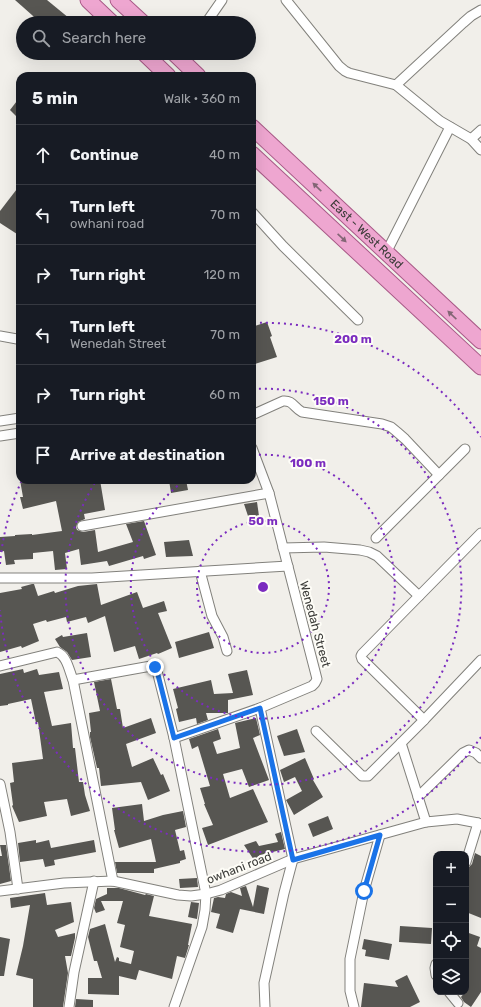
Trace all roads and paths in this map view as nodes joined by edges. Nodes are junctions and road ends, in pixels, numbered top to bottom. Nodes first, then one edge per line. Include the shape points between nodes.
1 (88, 0) edge
2 (118, 0) edge
3 (222, 0) edge
4 (286, 0) edge
5 (481, 10) edge
6 (105, 16) edge
7 (135, 16) edge
8 (211, 16) edge
9 (151, 60) edge
10 (184, 60) edge
11 (164, 72) edge
12 (194, 72) edge
13 (396, 85) junction
14 (450, 127) junction
15 (481, 130) edge
16 (256, 131) edge
17 (471, 139) junction
18 (481, 150) edge
19 (256, 159) edge
20 (256, 216) edge
21 (386, 253) junction
22 (358, 320) dead end
23 (0, 336) edge
24 (16, 339) edge
25 (481, 342) edge
26 (481, 368) edge
27 (256, 413) edge
28 (16, 419) edge
29 (0, 421) edge
30 (16, 434) edge
31 (0, 436) edge
32 (465, 449) dead end
33 (256, 459) edge
34 (439, 475) junction
35 (269, 493) junction
36 (82, 526) dead end
37 (481, 533) edge
38 (376, 538) dead end
39 (283, 548) junction
40 (288, 566) junction
41 (200, 571) junction
42 (0, 578) edge
43 (419, 596) junction
44 (227, 650) dead end
45 (481, 660) edge
46 (0, 666) edge
47 (73, 680) junction
48 (260, 708) junction
49 (424, 720) junction
50 (316, 731) dead end
51 (174, 738) junction
52 (401, 743) junction
53 (481, 758) edge
54 (0, 784) edge
55 (418, 797) junction
56 (426, 822) junction
57 (479, 824) edge
58 (380, 835) junction
59 (469, 853) edge
60 (293, 860) junction
61 (94, 881) junction
62 (113, 881) junction
63 (18, 889) junction
64 (0, 891) edge
65 (206, 894) junction
66 (451, 995) edge
67 (458, 1003) dead end
68 (69, 1007) edge
69 (174, 1007) edge
70 (265, 1007) edge
71 (354, 1007) edge

1 - 6 main road
2 - 7 main road
3 - 8 street
4 - 13 street via 345,71
5 - 13 street via 470,16
9 - 11 main road
10 - 12 main road
13 - 14 street
14 - 17 street
14 - 21 street
15 - 17 street
21 -> 16 main road, East - West Road
17 - 18 street
19 -> 26 main road, East - West Road
20 - 22 street
25 -> 21 main road, East - West Road
23 - 24 street
27 - 34 street via 288,401 302,412 391,427
28 - 29 street
30 - 31 street
32 - 34 street
33 - 35 street, Wenedah Street
34 - 38 street
35 - 36 street
35 - 39 street, Wenedah Street
37 - 43 street
39 - 40 street, Wenedah Street
39 - 43 street via 324,547 369,552 377,556
40 - 41 street
40 - 48 street, Wenedah Street via 317,679 312,686
41 - 42 street via 92,578
41 - 44 street via 212,616
43 - 49 street via 361,656
45 - 49 street
46 - 47 street via 57,652 64,657
47 - 51 street via 155,667
47 - 62 street
48 - 51 street, Wenedah Street
48 - 60 street
49 - 52 street
50 - 52 street via 365,777
51 - 65 street
52 - 55 street
53 - 55 street via 469,750 463,753
54 - 63 street
55 - 56 street
56 - 57 street, owhani road via 457,819
56 - 58 street, owhani road
57 - 59 street
58 - 60 street, owhani road
58 - 71 street via 364,891 350,959 350,991
60 - 65 street, owhani road
60 - 70 street via 264,983
61 - 62 street, owhani road
61 - 63 street, owhani road
61 - 68 street
62 - 65 street, owhani road via 178,895
63 - 64 street, owhani road
65 - 69 street via 202,927
66 - 67 street

